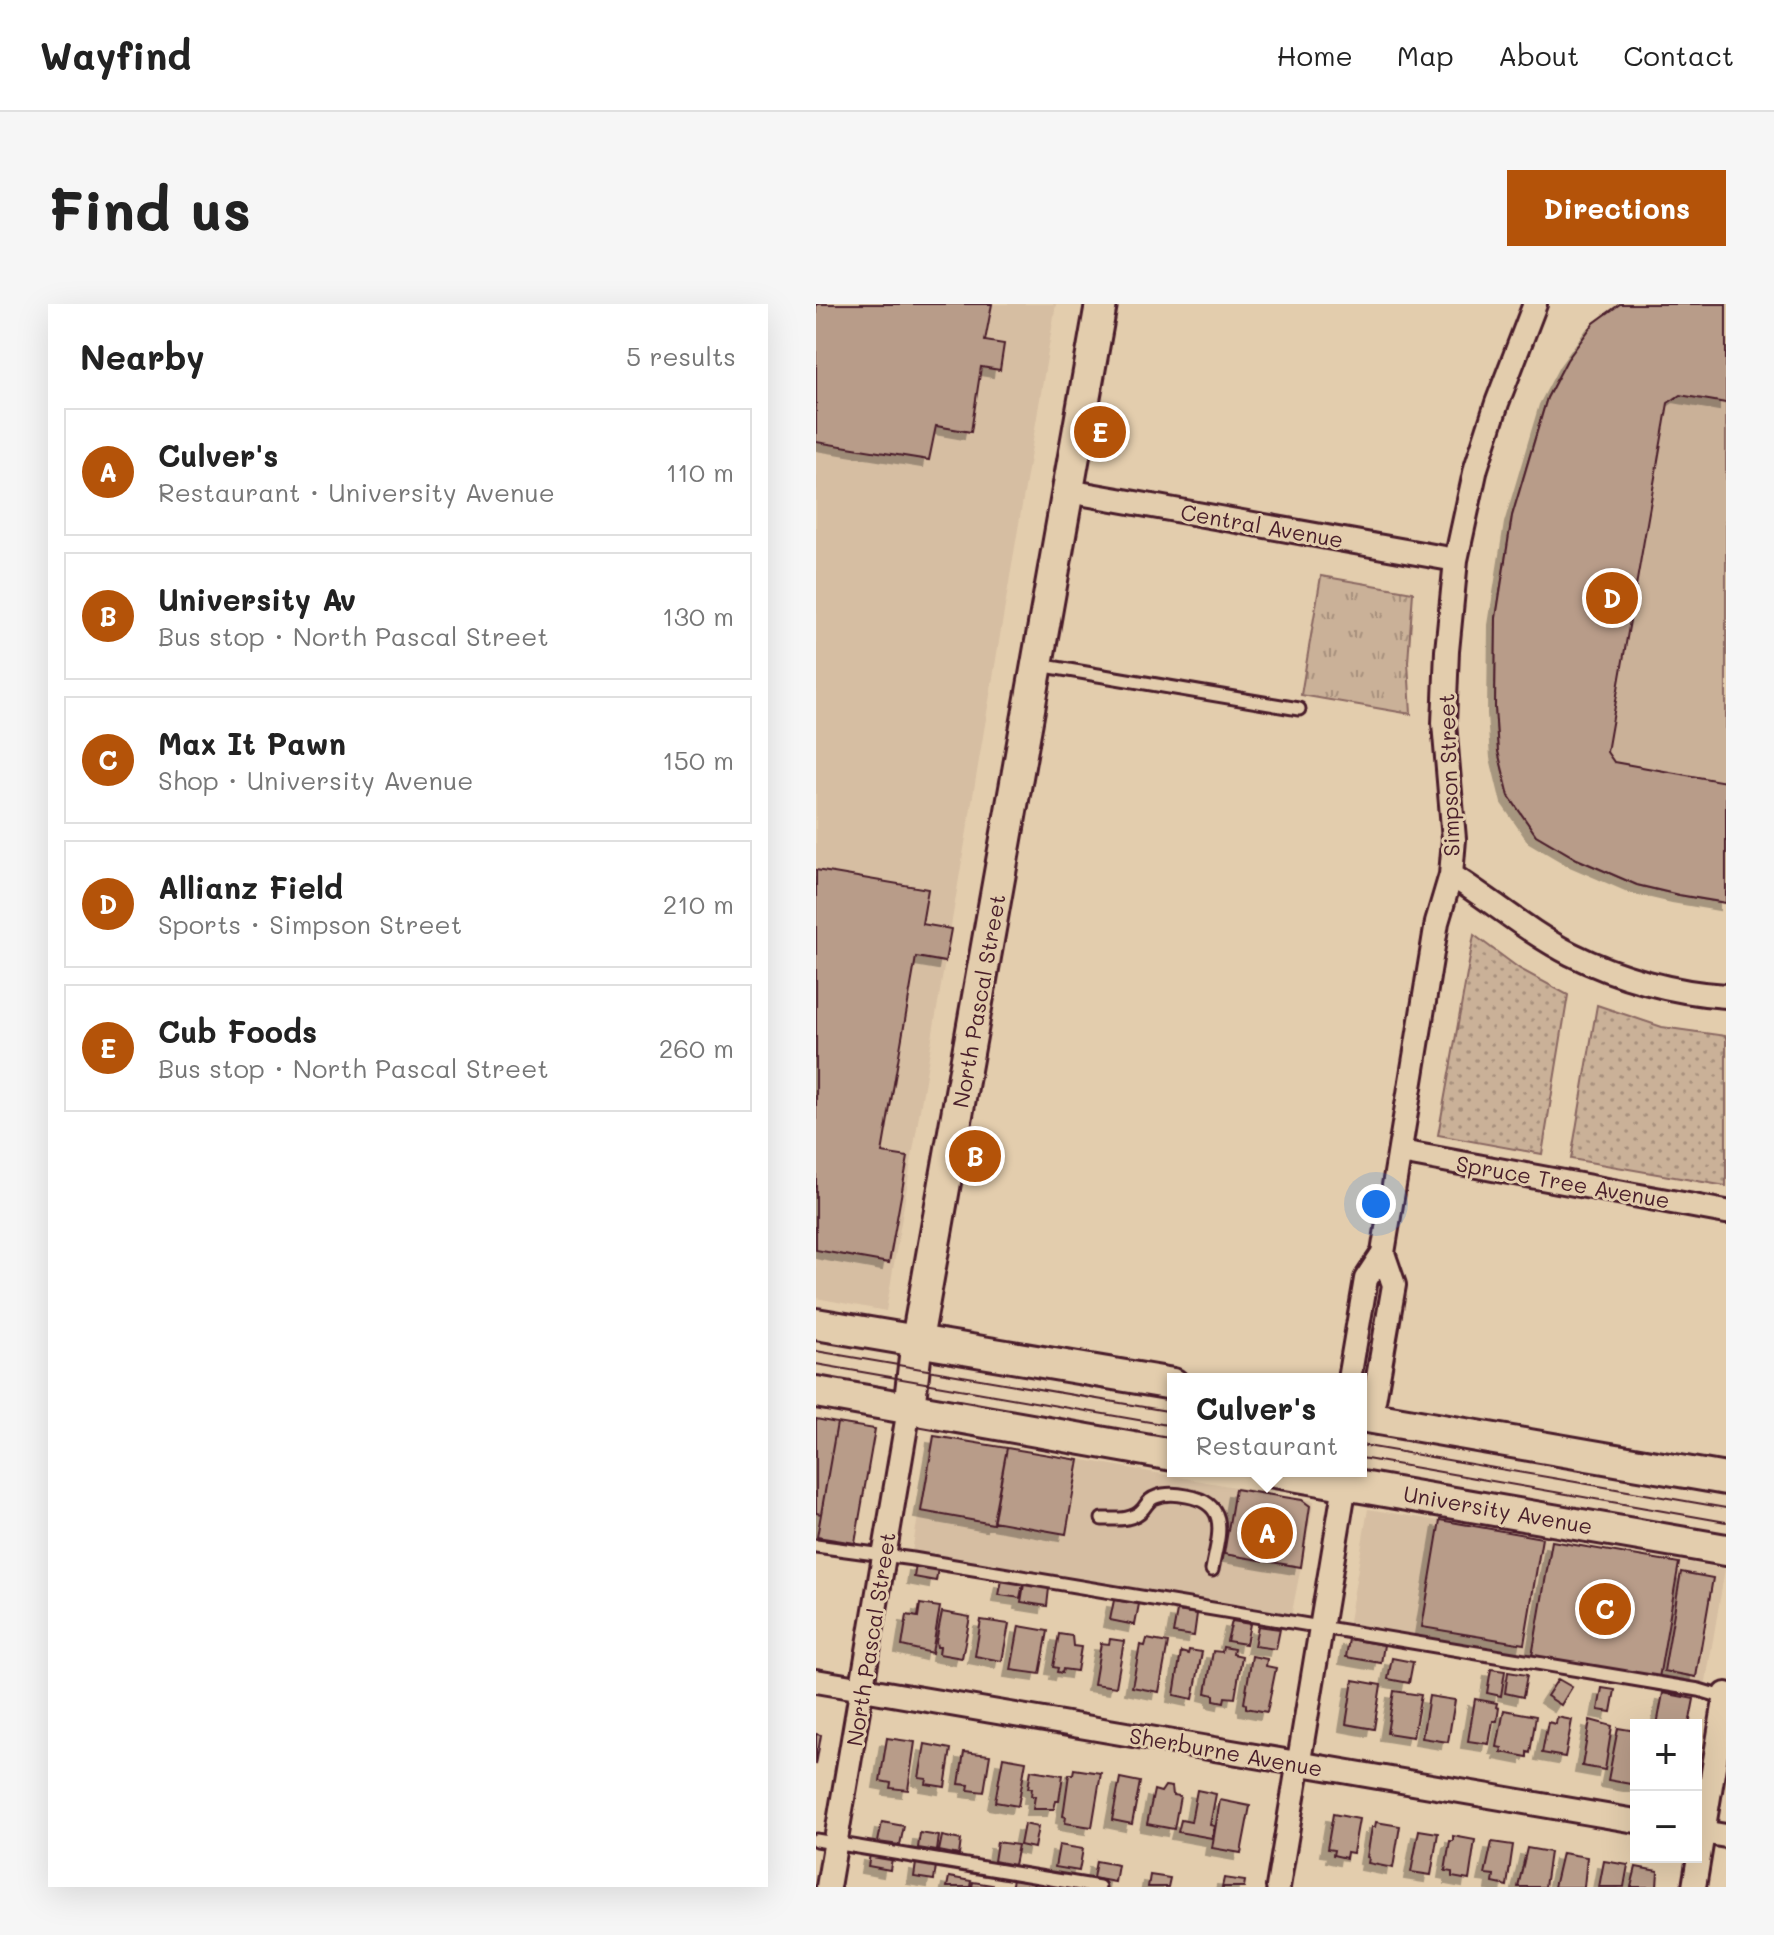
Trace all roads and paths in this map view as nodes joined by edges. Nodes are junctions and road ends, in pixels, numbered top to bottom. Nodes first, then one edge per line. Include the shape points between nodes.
1 (1101, 304) edge
2 (1535, 304) edge
3 (1068, 491) junction
4 (1456, 560) junction
5 (1037, 664) junction
6 (1299, 709) dead end
7 (1451, 875) junction
8 (1726, 996) edge
9 (1401, 1152) junction
10 (1726, 1212) edge
11 (1383, 1253) junction
12 (816, 1324) edge
13 (917, 1340) junction
14 (1350, 1373) edge
15 (1167, 1383) edge
16 (816, 1392) edge
17 (909, 1409) junction
18 (1367, 1412) edge
19 (1367, 1417) edge
20 (1167, 1454) edge
21 (1304, 1477) edge
22 (1726, 1479) edge
23 (1345, 1484) junction
24 (1102, 1519) dead end
25 (816, 1546) edge
26 (1726, 1550) edge
27 (885, 1556) junction
28 (1212, 1570) dead end
29 (1321, 1626) junction
30 (816, 1681) edge
31 (862, 1689) junction
32 (1726, 1696) edge
33 (1298, 1764) junction
34 (1702, 1816) edge
35 (1630, 1820) edge
36 (1702, 1832) edge
37 (1726, 1836) edge
38 (826, 1842) edge
39 (1696, 1863) edge
40 (828, 1887) edge
41 (1099, 1887) edge
42 (1278, 1887) edge
43 (1694, 1887) edge

1 - 3 main road, North Pascal Street
2 - 4 street, Simpson Street via 1476,468
3 - 4 street, Central Avenue
3 - 5 main road, North Pascal Street
4 - 7 street, Simpson Street via 1444,723 1453,815
5 - 6 lane
5 - 13 main road, North Pascal Street
7 - 8 street via 1520,923 1602,968 1695,994
7 - 9 street, Simpson Street via 1437,922
9 - 10 street, Spruce Tree Avenue
9 - 11 street, Simpson Street
11 - 14 street, Simpson Street via 1366,1279
11 - 18 street, Simpson Street via 1394,1285
12 - 13 main road
13 - 15 main road
13 - 17 main road, North Pascal Street
16 - 17 main road
17 - 20 main road
17 - 27 street, North Pascal Street
19 - 22 main road
21 - 23 main road, University Avenue
23 - 26 main road, University Avenue
23 - 29 street
24 - 28 lane via 1135,1516 1158,1496 1201,1499 1212,1506 1220,1527
25 - 27 lane
27 - 29 lane
27 - 31 street, North Pascal Street
29 - 32 lane
29 - 33 street
30 - 31 street, Sherburne Avenue
31 - 33 street, Sherburne Avenue
31 - 38 street, North Pascal Street
32 - 34 street
33 - 35 street, Sherburne Avenue
33 - 42 street
36 - 37 street
38 - 40 street, North Pascal Street
38 - 41 lane
39 - 43 street

